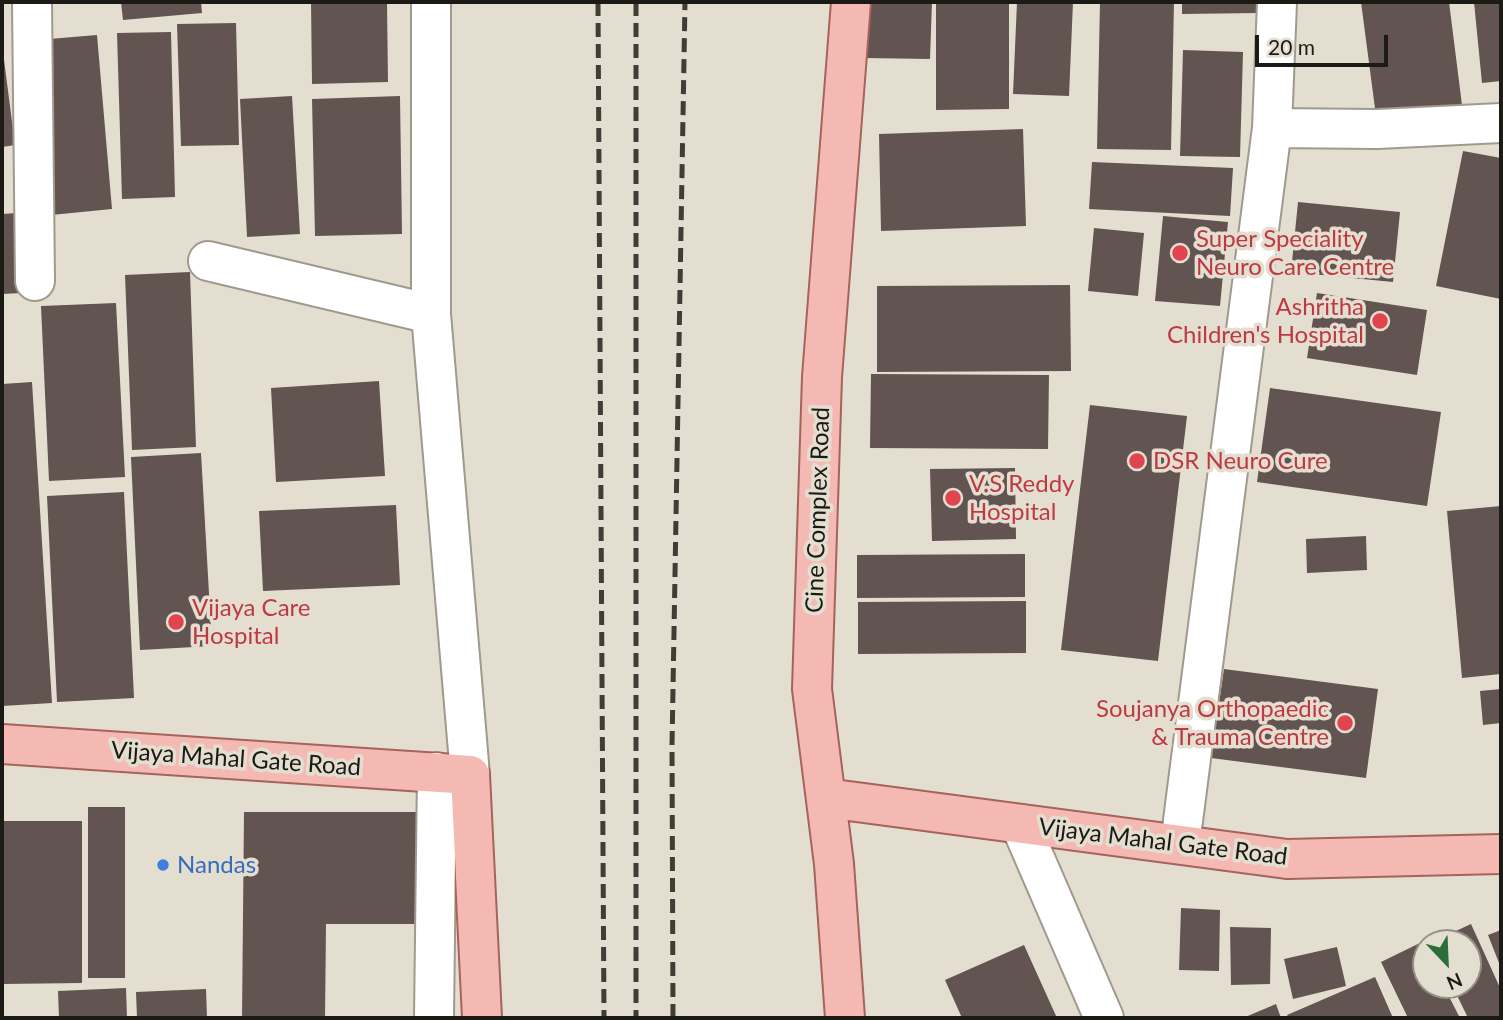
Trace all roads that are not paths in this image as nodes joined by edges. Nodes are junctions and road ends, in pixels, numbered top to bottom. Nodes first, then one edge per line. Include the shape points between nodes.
1 (32, 2) edge
2 (431, 2) edge
3 (851, 2) edge
4 (1277, 2) edge
5 (1501, 122) edge
6 (1272, 128) junction
7 (208, 261) dead end
8 (35, 281) dead end
9 (431, 314) junction
10 (2, 744) edge
11 (453, 773) junction
12 (826, 798) junction
13 (1020, 824) junction
14 (1180, 845) junction
15 (1501, 854) edge
16 (434, 1018) edge
17 (482, 1018) edge
18 (845, 1018) edge
19 (1104, 1018) edge

1 - 8 street
2 - 9 street
3 - 12 main road, Cine Complex Road via 822,377 812,689
4 - 6 street
5 - 6 street via 1377,129
6 - 14 street
7 - 9 street
9 - 11 street
10 - 11 main road, Vijaya Mahal Gate Road
11 - 16 street
11 - 17 main road
12 - 13 main road, Vijaya Mahal Gate Road
12 - 18 main road, Cine Complex Road
13 - 14 main road, Vijaya Mahal Gate Road
13 - 19 street
14 - 15 main road, Vijaya Mahal Gate Road via 1287,859

